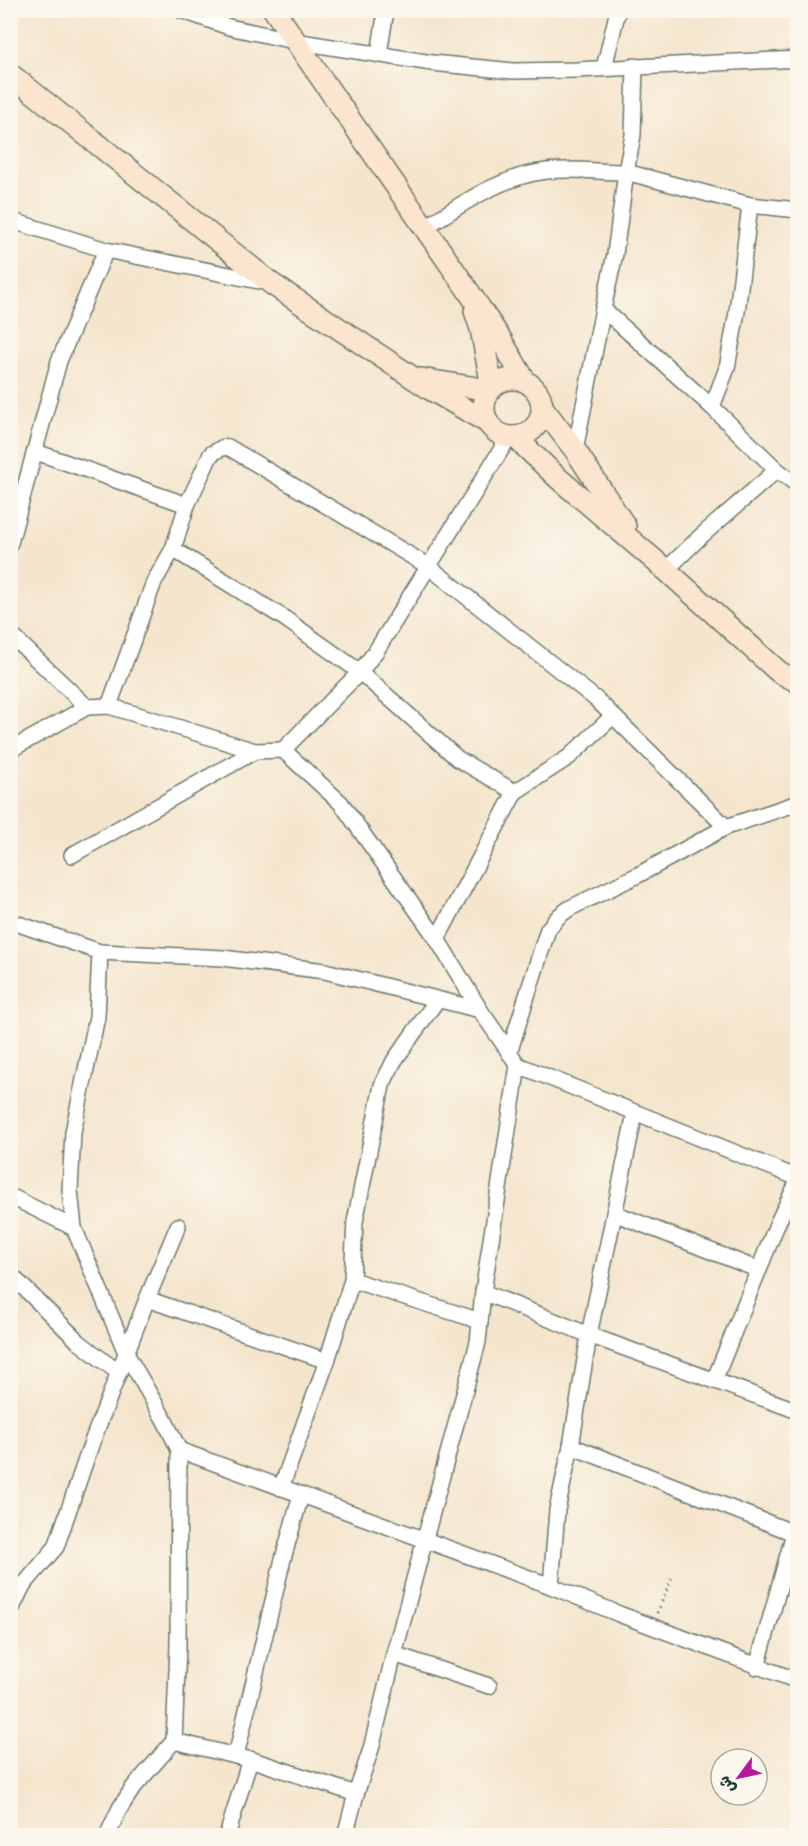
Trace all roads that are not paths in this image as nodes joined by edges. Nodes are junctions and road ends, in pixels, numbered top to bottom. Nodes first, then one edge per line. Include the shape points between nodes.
1 (181, 10) edge
2 (274, 10) edge
3 (386, 10) edge
4 (618, 10) edge
5 (294, 41) junction
6 (379, 54) junction
7 (798, 59) edge
8 (636, 66) junction
9 (604, 68) junction
10 (10, 74) edge
11 (626, 172) junction
12 (750, 205) junction
13 (798, 210) edge
14 (10, 220) edge
15 (424, 228) junction
16 (106, 250) junction
17 (272, 284) junction
18 (465, 286) junction
19 (603, 309) junction
20 (412, 377) junction
21 (525, 381) junction
22 (490, 389) junction
23 (542, 407) junction
24 (712, 407) junction
25 (487, 422) junction
26 (512, 437) junction
27 (575, 450) junction
28 (36, 452) junction
29 (777, 470) junction
30 (798, 485) edge
31 (187, 505) junction
32 (10, 543) edge
33 (173, 549) junction
34 (640, 549) junction
35 (428, 566) junction
36 (666, 570) junction
37 (10, 634) edge
38 (360, 672) junction
39 (779, 672) junction
40 (798, 682) edge
41 (798, 700) edge
42 (109, 706) junction
43 (87, 707) junction
44 (613, 716) junction
45 (10, 750) edge
46 (283, 750) junction
47 (255, 751) junction
48 (515, 792) junction
49 (798, 803) edge
50 (726, 826) junction
51 (72, 855) dead end
52 (10, 921) edge
53 (437, 939) junction
54 (100, 951) junction
55 (437, 1000) junction
56 (480, 1010) junction
57 (514, 1059) junction
58 (635, 1113) junction
59 (798, 1180) edge
60 (10, 1196) edge
61 (614, 1213) junction
62 (178, 1226) dead end
63 (74, 1228) junction
64 (759, 1270) junction
65 (10, 1274) edge
66 (352, 1280) junction
67 (483, 1292) junction
68 (147, 1299) junction
69 (480, 1321) junction
70 (589, 1335) junction
71 (127, 1354) junction
72 (327, 1361) junction
73 (119, 1373) junction
74 (714, 1381) junction
75 (798, 1411) edge
76 (571, 1446) junction
77 (179, 1450) junction
78 (281, 1488) junction
79 (302, 1495) junction
80 (796, 1533) edge
81 (426, 1540) junction
82 (551, 1586) junction
83 (10, 1612) edge
84 (394, 1654) junction
85 (757, 1666) junction
86 (798, 1682) edge
87 (489, 1686) dead end
88 (174, 1742) junction
89 (243, 1758) junction
90 (356, 1794) junction
91 (107, 1836) edge
92 (227, 1836) edge
93 (345, 1836) edge

1 - 5 street via 229,27
2 - 5 main road
3 - 6 street
4 - 9 street
5 - 6 street
5 - 15 main road
6 - 9 street via 513,71
7 - 8 street
8 - 9 street
8 - 11 street via 633,135
10 - 17 main road
11 - 12 street
11 - 15 street via 546,171 508,180
11 - 19 street
12 - 13 street
12 - 24 street via 727,368
14 - 16 street
15 - 18 main road
16 - 17 street
16 - 28 street via 59,361
17 - 20 main road
18 - 21 main road
18 - 22 main road via 481,329
19 - 24 street
19 - 27 street
20 - 22 main road
20 - 25 main road
21 - 22 main road via 500,381
21 - 23 main road via 537,392
22 - 25 main road via 483,404
23 - 26 main road via 534,429
23 - 27 main road
24 - 29 street
25 - 26 main road via 498,433
26 - 34 main road
26 - 35 street
27 - 34 main road
28 - 31 street
28 - 32 street
29 - 30 street
29 - 36 street
31 - 33 street
31 - 35 street via 211,454 228,447
33 - 38 street via 284,618
33 - 42 street via 154,582
34 - 36 main road
35 - 38 street
35 - 44 street
36 - 39 main road
37 - 43 street
38 - 46 street
38 - 48 street via 458,759
39 - 40 main road
39 - 41 main road
42 - 43 street
42 - 47 street
43 - 45 street
44 - 48 street via 569,757
44 - 50 street
46 - 47 street
46 - 53 street via 341,802
47 - 51 street
48 - 53 street
49 - 50 street
50 - 57 street via 559,915 548,929
52 - 54 street
53 - 56 street
54 - 55 street via 223,958 325,971
54 - 63 street via 97,1017 73,1132 70,1190
55 - 56 street
55 - 66 street via 382,1085 355,1222
56 - 57 street
57 - 58 street
57 - 67 street
58 - 59 street
58 - 61 street
59 - 64 street
60 - 63 street
61 - 64 street
61 - 70 street
62 - 68 street
63 - 71 street
64 - 74 street
65 - 73 street via 79,1342
66 - 69 street
66 - 72 street
67 - 69 street
67 - 70 street
68 - 71 street
68 - 72 street
69 - 81 street via 478,1342
70 - 74 street
70 - 76 street
71 - 73 street
71 - 77 street
72 - 78 street
73 - 83 street via 56,1547 27,1581
74 - 75 street
76 - 80 street
76 - 82 street via 557,1510
77 - 78 street
77 - 88 street
78 - 79 street
79 - 81 street
79 - 89 street via 283,1559
80 - 85 street
81 - 82 street
81 - 84 street
82 - 85 street
84 - 87 street
84 - 90 street
85 - 86 street
88 - 89 street
88 - 91 street via 133,1788
89 - 90 street
89 - 92 street
90 - 93 street

